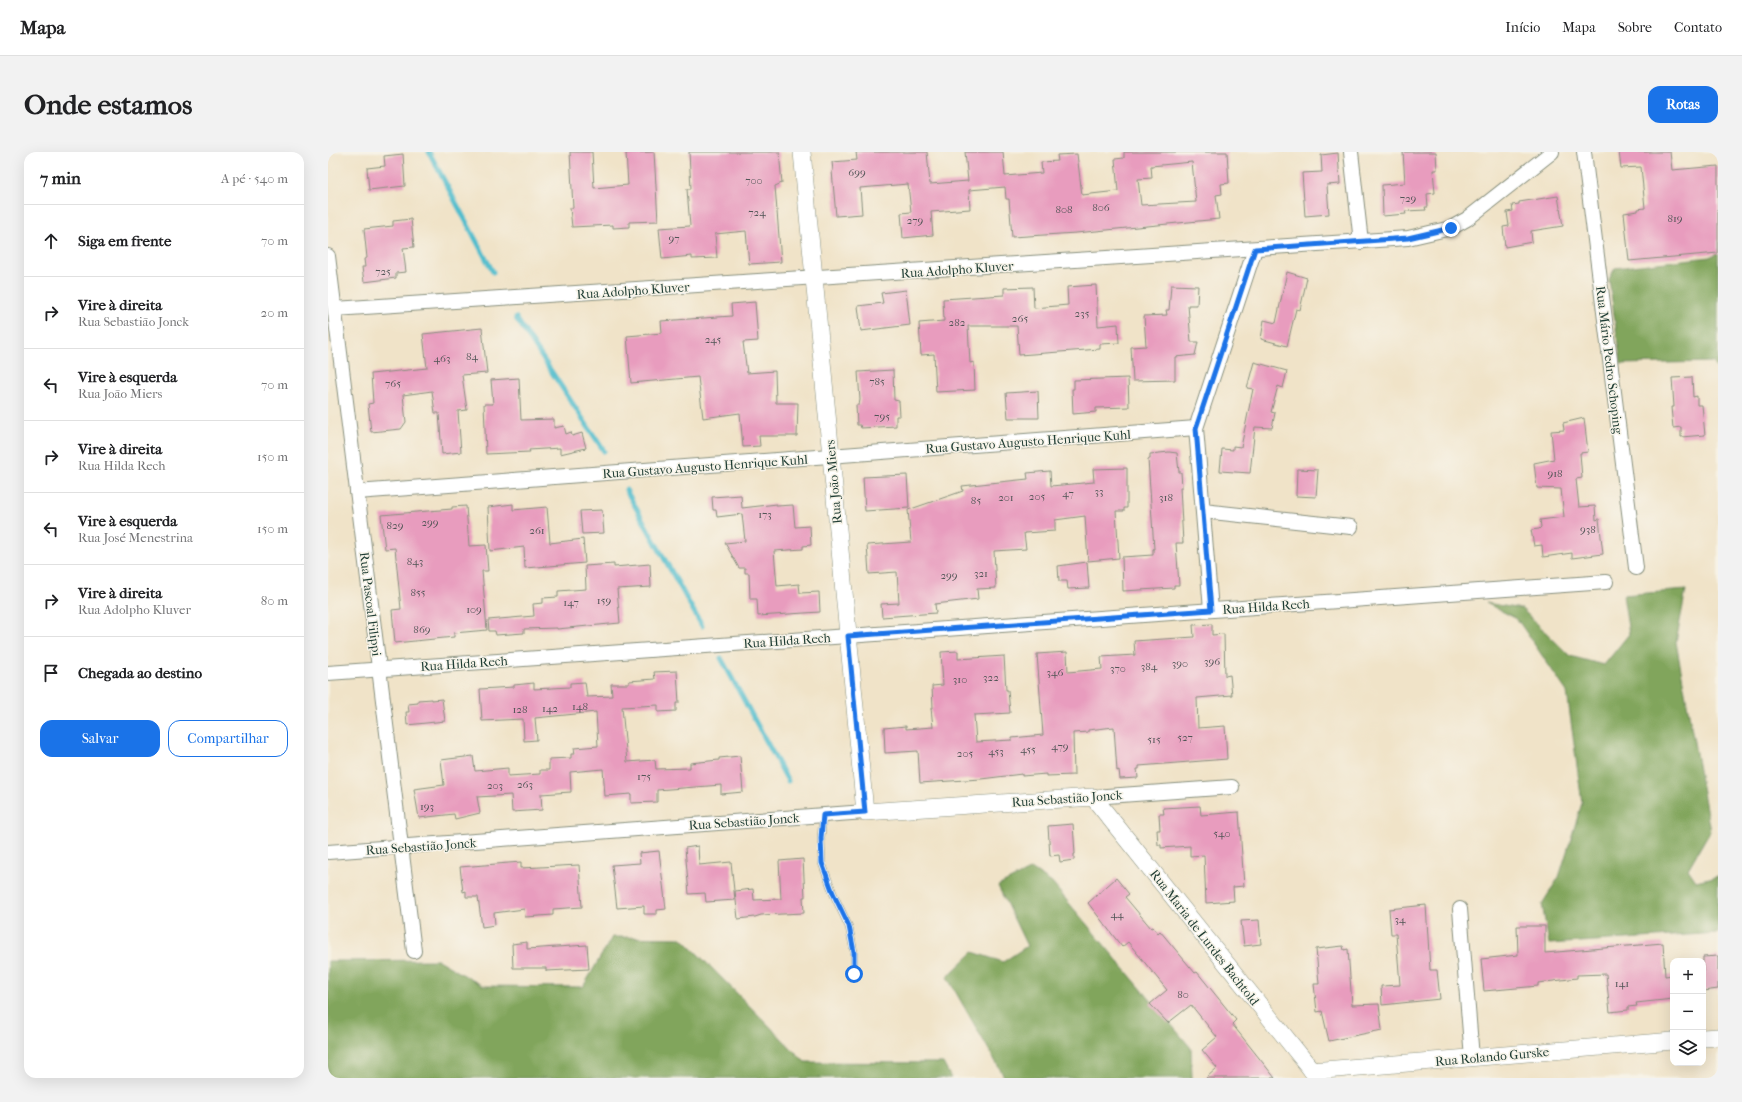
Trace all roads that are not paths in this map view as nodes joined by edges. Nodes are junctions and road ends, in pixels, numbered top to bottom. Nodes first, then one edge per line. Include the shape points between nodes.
1 (802, 152) edge
2 (1351, 152) edge
3 (1552, 152) edge
4 (1584, 152) edge
5 (1361, 242) junction
6 (1255, 249) junction
7 (328, 256) edge
8 (814, 278) junction
9 (335, 309) junction
10 (1196, 428) junction
11 (831, 456) junction
12 (357, 492) junction
13 (1203, 511) junction
14 (1351, 527) dead end
15 (1636, 568) dead end
16 (1606, 582) dead end
17 (1211, 610) junction
18 (848, 636) junction
19 (379, 669) junction
20 (328, 673) edge
21 (1232, 787) dead end
22 (1093, 797) junction
23 (865, 812) junction
24 (823, 815) junction
25 (401, 847) junction
26 (328, 852) edge
27 (1460, 909) dead end
28 (414, 951) dead end
29 (854, 974) dead end
30 (1718, 1037) edge
31 (1706, 1038) edge
32 (1670, 1041) edge
33 (1472, 1058) junction
34 (1315, 1075) edge

1 - 8 street, Rua João Miers
2 - 5 street
3 - 5 street, Rua Adolpho Kluver via 1467,219 1451,228 1408,238
4 - 15 street, Rua Mário Pedro Schoping
5 - 6 street, Rua Adolpho Kluver
6 - 8 street, Rua Adolpho Kluver
6 - 10 street
7 - 9 street, Rua Pascoal Filippi
8 - 9 street, Rua Adolpho Kluver
8 - 11 street, Rua João Miers
9 - 12 street, Rua Pascoal Filippi
10 - 11 street, Rua Gustavo Augusto Henrique Kuhl
10 - 13 street
11 - 12 street, Rua Gustavo Augusto Henrique Kuhl
11 - 18 street, Rua João Miers
12 - 19 street, Rua Pascoal Filippi
13 - 14 street
13 - 17 street
16 - 17 street, Rua Hilda Rech
17 - 18 street, Rua Hilda Rech
18 - 19 street, Rua Hilda Rech
18 - 23 street, Rua João Miers
19 - 20 street, Rua Hilda Rech
19 - 25 street, Rua Pascoal Filippi
21 - 22 street, Rua Sebastião Jonck
22 - 23 street, Rua Sebastião Jonck
22 - 34 street, Rua Maria de Lurdes Bachtold
23 - 24 street, Rua Sebastião Jonck
24 - 25 street, Rua Sebastião Jonck
24 - 29 lane via 822,863 849,926 854,952
25 - 26 street, Rua Sebastião Jonck
25 - 28 street, Rua Pascoal Filippi
27 - 33 street
30 - 31 street
32 - 33 street, Rua Rolando Gurske
33 - 34 street, Rua Rolando Gurske

